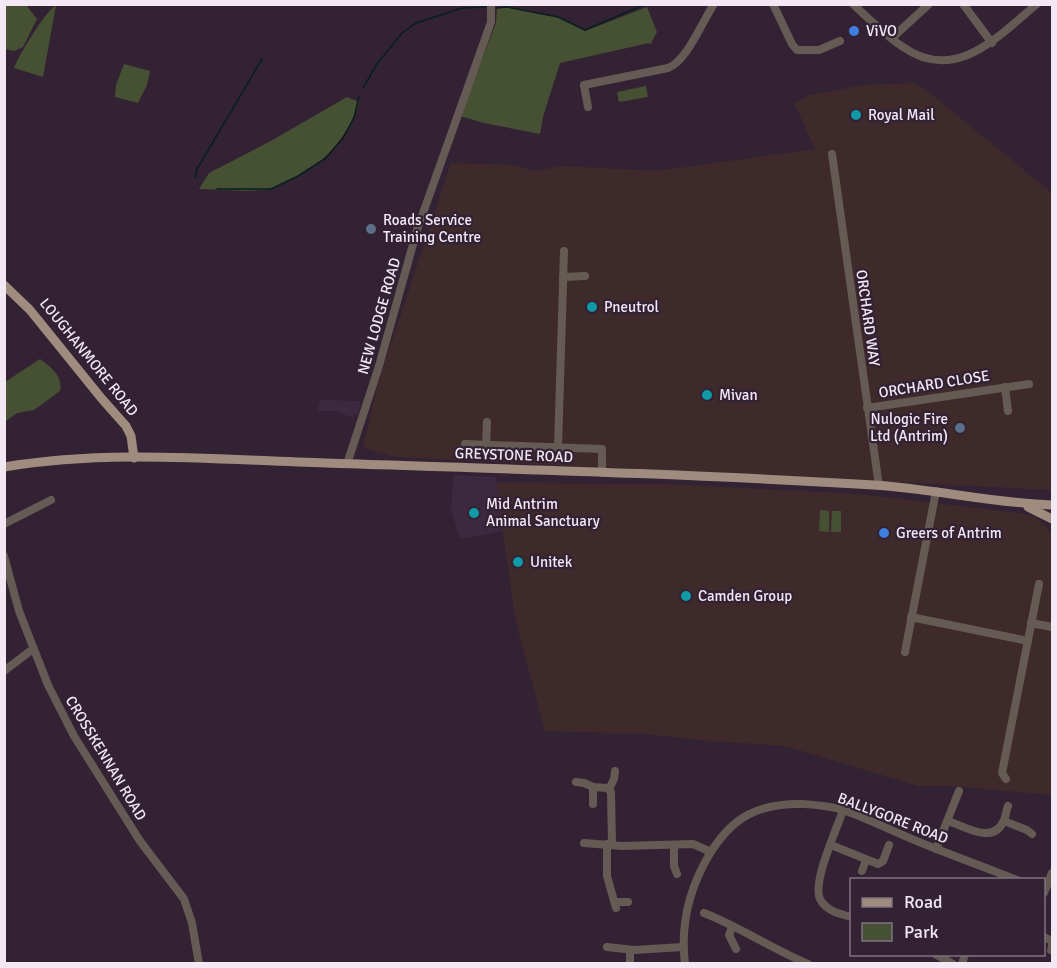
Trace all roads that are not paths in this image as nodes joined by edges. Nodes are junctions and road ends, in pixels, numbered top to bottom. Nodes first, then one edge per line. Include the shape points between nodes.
1 (491, 4) edge
2 (714, 4) edge
3 (773, 4) edge
4 (853, 4) edge
5 (929, 4) edge
6 (963, 4) edge
7 (1037, 4) edge
8 (892, 38) junction
9 (840, 40) dead end
10 (992, 43) junction
11 (588, 107) dead end
12 (832, 154) dead end
13 (564, 251) dead end
14 (585, 276) dead end
15 (563, 277) junction
16 (4, 285) edge
17 (1029, 384) dead end
18 (1005, 387) junction
19 (867, 408) junction
20 (1008, 411) dead end
21 (487, 422) dead end
22 (465, 444) dead end
23 (486, 444) junction
24 (558, 447) junction
25 (134, 458) junction
26 (347, 464) junction
27 (4, 467) edge
28 (602, 473) junction
29 (879, 486) junction
30 (936, 492) junction
31 (51, 500) dead end
32 (1021, 504) junction
33 (1053, 505) edge
34 (1053, 519) edge
35 (4, 524) edge
36 (4, 556) edge
37 (1039, 584) dead end
38 (911, 617) junction
39 (1031, 623) junction
40 (1053, 627) edge
41 (1028, 641) junction
42 (33, 649) junction
43 (905, 652) dead end
44 (4, 671) edge
45 (615, 771) dead end
46 (1006, 779) dead end
47 (576, 782) dead end
48 (593, 787) junction
49 (609, 789) junction
50 (955, 794) dead end
51 (593, 804) dead end
52 (1008, 806) dead end
53 (843, 810) junction
54 (948, 821) junction
55 (1004, 821) junction
56 (1030, 829) dead end
57 (584, 843) dead end
58 (609, 844) junction
59 (889, 844) dead end
60 (674, 845) junction
61 (831, 845) junction
62 (936, 849) junction
63 (711, 852) junction
64 (866, 860) junction
65 (862, 871) dead end
66 (1053, 873) edge
67 (677, 874) dead end
68 (995, 876) edge
69 (1045, 891) edge
70 (628, 902) dead end
71 (704, 914) dead end
72 (850, 916) edge
73 (732, 927) junction
74 (607, 947) dead end
75 (683, 947) junction
76 (736, 949) dead end
77 (630, 950) junction
78 (938, 956) edge
79 (199, 963) edge
80 (630, 963) edge
81 (685, 963) edge
82 (808, 963) edge
83 (953, 963) edge

1 - 26 street, NEW LODGE ROAD via 491,22 417,230 380,366
2 - 11 street via 675,65 584,85
3 - 9 street via 797,50 819,50
4 - 8 street
5 - 8 street
6 - 10 street
7 - 10 street
8 - 10 street via 912,53 942,60 963,58
12 - 19 street, ORCHARD WAY
13 - 15 street
14 - 15 street
15 - 24 street
16 - 25 main road, LOUGHANMORE ROAD via 30,310 126,426
17 - 18 street, ORCHARD CLOSE
18 - 19 street, ORCHARD CLOSE
18 - 20 street, ORCHARD CLOSE
19 - 29 street, ORCHARD WAY
21 - 23 street
22 - 23 street
23 - 24 street
24 - 28 street via 602,449
25 - 26 main road, GREYSTONE ROAD
25 - 27 main road, GREYSTONE ROAD via 40,461
26 - 28 main road, GREYSTONE ROAD
28 - 29 main road, GREYSTONE ROAD
29 - 30 main road, GREYSTONE ROAD
30 - 32 main road, GREYSTONE ROAD
30 - 38 street
31 - 35 street
32 - 33 main road, GREYSTONE ROAD
32 - 34 main road, GREYSTONE ROAD
36 - 42 street, CROSSKENNAN ROAD
37 - 39 street
38 - 41 street
38 - 43 street
39 - 40 street
39 - 41 street
41 - 46 street via 1002,773
42 - 44 street
42 - 79 street, CROSSKENNAN ROAD via 74,736 140,841 184,898
45 - 49 street
47 - 48 street
48 - 49 street
48 - 51 street
49 - 58 street via 613,801
50 - 54 street
52 - 55 street
53 - 61 street
53 - 62 street, BALLYGORE ROAD
53 - 63 street, BALLYGORE ROAD via 795,804 760,808 728,828
54 - 55 street via 984,834
54 - 62 street
55 - 56 street
57 - 58 street
58 - 60 street
58 - 70 street via 607,876 616,905
59 - 64 street via 880,863
60 - 63 street via 695,844
60 - 67 street
61 - 64 street
61 - 72 street via 818,893 829,909
62 - 68 street, BALLYGORE ROAD
63 - 75 street, BALLYGORE ROAD via 689,897
64 - 65 street
66 - 69 street
71 - 73 street
73 - 76 street via 729,935
73 - 82 street
74 - 77 street
75 - 77 street
75 - 81 street, BALLYGORE ROAD
77 - 80 street
78 - 83 street

